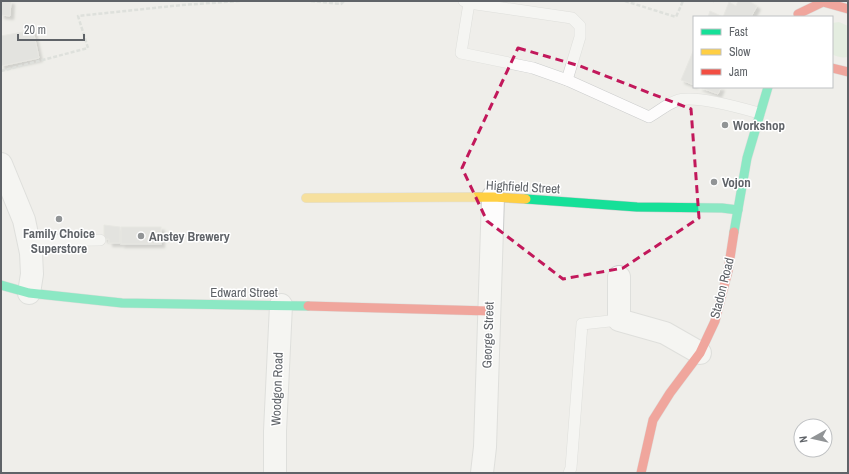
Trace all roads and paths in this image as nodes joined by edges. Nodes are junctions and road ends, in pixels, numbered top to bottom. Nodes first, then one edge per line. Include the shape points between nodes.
1 (240, 1) edge
2 (310, 1) edge
3 (344, 1) edge
4 (625, 1) edge
5 (684, 1) edge
6 (466, 2) edge
7 (823, 2) edge
8 (848, 9) edge
9 (797, 14) edge
10 (833, 68) edge
11 (1, 71) edge
12 (848, 72) edge
13 (567, 80) junction
14 (768, 88) edge
15 (759, 114) junction
16 (1, 164) edge
17 (493, 197) junction
18 (306, 198) dead end
19 (738, 210) junction
20 (100, 240) dead end
21 (28, 241) junction
22 (619, 277) dead end
23 (3, 289) edge
24 (29, 293) junction
25 (281, 305) junction
26 (489, 311) junction
27 (619, 320) junction
28 (700, 353) junction
29 (275, 473) edge
30 (482, 473) edge
31 (569, 473) edge
32 (641, 473) edge

1 - 11 path via 78,16 88,48
2 - 3 path via 341,4
4 - 5 path via 676,17
6 - 13 lane via 461,53 533,68
6 - 13 lane via 572,18 580,26 580,37
7 - 8 street
7 - 9 street
10 - 12 street
13 - 15 lane via 649,117 677,100 693,99
14 - 15 street, Stadon Road
15 - 19 street, Stadon Road via 747,158
16 - 21 street via 24,220
17 - 18 street, Highfield Street
17 - 19 street, Highfield Street via 637,207
17 - 26 street, George Street
19 - 28 street, Stadon Road via 728,271 715,321
20 - 21 lane
21 - 24 street via 32,274
22 - 27 street
23 - 24 street, Edward Street
24 - 25 street, Edward Street via 122,303
25 - 26 street, Edward Street
25 - 29 street, Woodgon Road
26 - 30 street, George Street
27 - 28 street via 665,333
27 - 31 lane via 582,324
28 - 32 street, Stadon Road via 652,420

